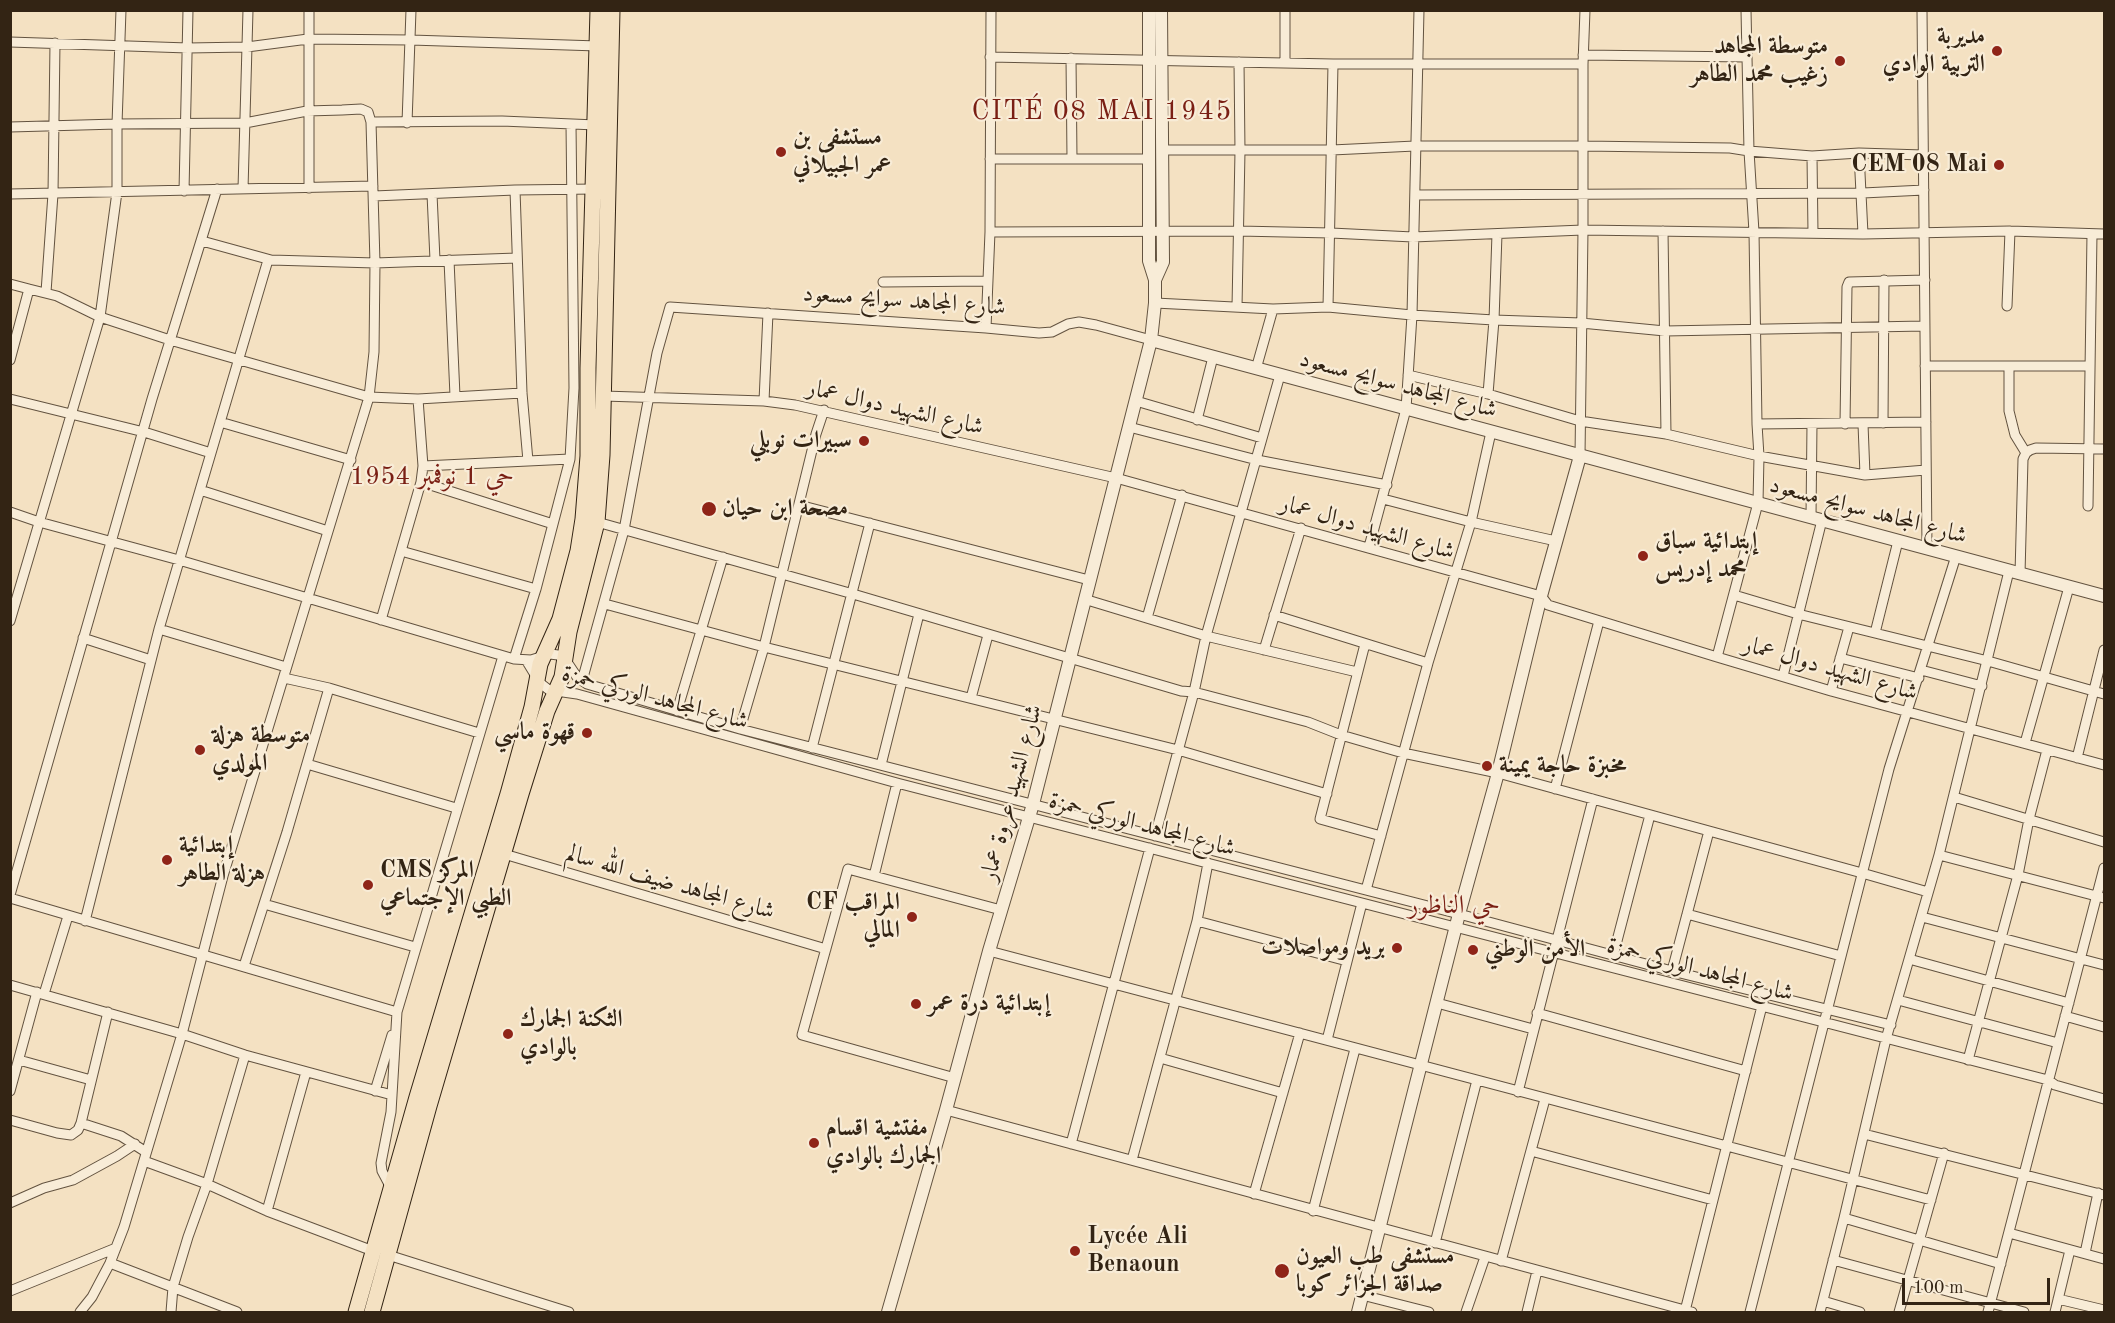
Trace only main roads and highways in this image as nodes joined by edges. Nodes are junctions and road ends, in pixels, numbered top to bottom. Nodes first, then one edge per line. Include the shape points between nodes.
1 (598, 10) edge
2 (612, 10) edge
3 (356, 1312) edge
4 (372, 1312) edge

1 - 3 main road via 588,456 578,551 560,619 543,656 508,794
2 - 4 main road via 597,522 569,632 562,677 547,711 504,854

